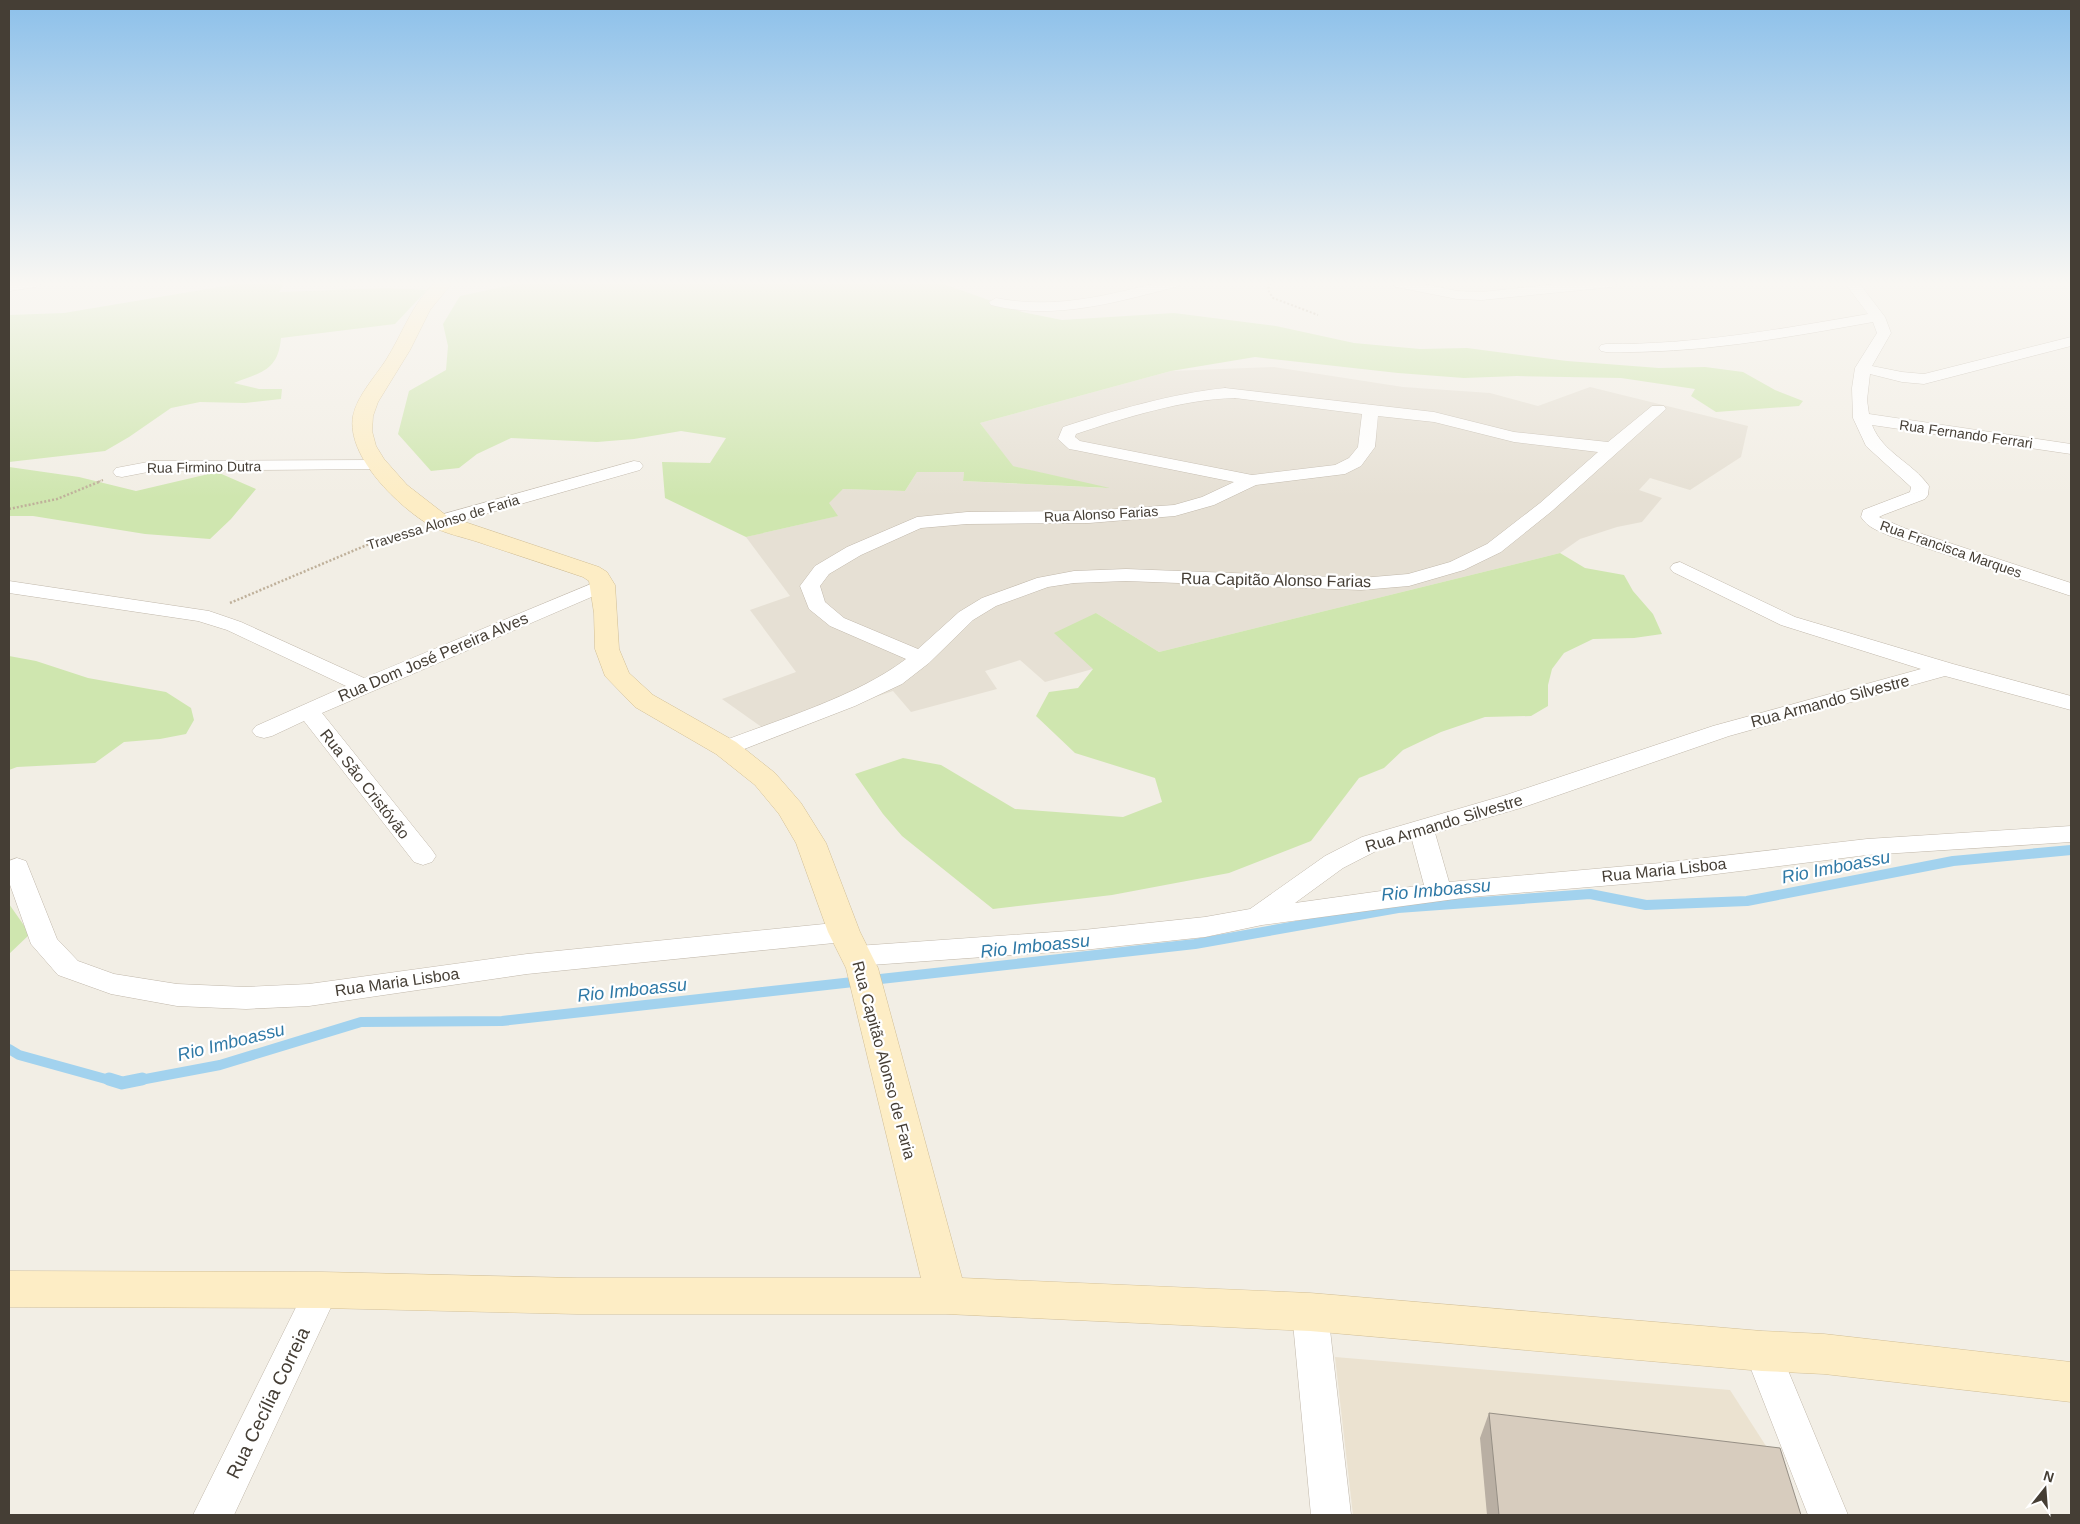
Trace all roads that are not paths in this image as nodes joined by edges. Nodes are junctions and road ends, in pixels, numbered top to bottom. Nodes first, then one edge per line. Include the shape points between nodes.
1 (399, 354) edge
2 (1872, 354) edge
3 (2023, 354) edge
4 (1863, 368) junction
5 (1658, 409) dead end
6 (1371, 410) junction
7 (1861, 418) junction
8 (1612, 448) junction
9 (2071, 449) edge
10 (376, 465) junction
11 (634, 466) dead end
12 (122, 472) road end
13 (1252, 480) junction
14 (440, 521) junction
15 (1680, 568) dead end
16 (603, 586) junction
17 (9, 587) edge
18 (2071, 590) edge
19 (921, 658) junction
20 (1945, 669) junction
21 (364, 686) junction
22 (2071, 703) edge
23 (308, 711) junction
24 (264, 731) dead end
25 (726, 748) junction
26 (1421, 828) junction
27 (2071, 834) edge
28 (423, 856) dead end
29 (18, 867) dead end
30 (1439, 893) junction
31 (1258, 918) junction
32 (844, 932) junction
33 (859, 962) junction
34 (9, 1289) edge
35 (322, 1290) junction
36 (946, 1296) junction
37 (1310, 1312) junction
38 (1762, 1351) junction
39 (2071, 1382) edge
40 (213, 1515) edge
41 (1331, 1515) edge
42 (1828, 1515) edge

1 - 10 street via 363,415 364,440
2 - 4 street, Rua Francisca Marques
3 - 4 street via 1924,379
4 - 7 street, Rua Francisca Marques
5 - 8 street, Rua Capitão Alonso Farias
6 - 8 street via 1434,417 1514,437
6 - 13 street via 1366,447 1355,462 1338,470
6 - 13 street via 1251,394 1219,393 1083,426 1069,431 1066,439 1075,445 1100,451
7 - 9 street, Rua Fernando Ferrari
7 - 18 street, Rua Francisca Marques via 1878,450 1910,474 1920,486 1919,495 1870,514 1874,522
8 - 19 street, Rua Capitão Alonso Farias via 1494,548 1457,566 1409,580 1361,584 1126,576 1074,577 1044,582 989,602 966,616
10 - 12 street, Rua Firmino Dutra via 153,466
10 - 14 street via 412,501
11 - 14 street, Travessa Alonso de Faria
13 - 19 street, Rua Alonso Farias via 1208,501 1175,510 1089,517 967,518 917,523 863,546 822,570 810,586 816,605 837,622
14 - 16 street via 591,572 599,577
15 - 20 street via 1788,621
16 - 21 street, Rua Dom José Pereira Alves
16 - 25 street, Rua Capitão Alonso de Faria via 607,649 618,676 644,701
17 - 21 street via 202,615 234,626
19 - 25 street via 887,683
20 - 22 street
20 - 26 street, Rua Armando Silvestre via 1721,731 1515,801
21 - 23 street, Rua Dom José Pereira Alves
23 - 24 street, Rua Dom José Pereira Alves
23 - 28 street, Rua São Cristóvão
25 - 32 street, Rua Capitão Alonso de Faria via 765,779 791,809 811,843
26 - 30 street
26 - 31 street, Rua Armando Silvestre via 1371,843 1334,862
27 - 30 street, Rua Maria Lisboa via 1867,847 1661,872
29 - 32 street, Rua Maria Lisboa via 45,944 68,968 111,984 177,995 246,998 309,995 527,964
30 - 31 street, Rua Maria Lisboa
31 - 33 street, Rua Armando Silvestre via 1205,927
32 - 33 street, Rua Capitão Alonso de Faria
33 - 36 street, Rua Capitão Alonso de Faria
34 - 35 street
35 - 36 street via 577,1296
35 - 40 street, Rua Cecília Correia
36 - 37 street
37 - 38 street
37 - 41 street
38 - 39 street via 1824,1354
38 - 42 street

